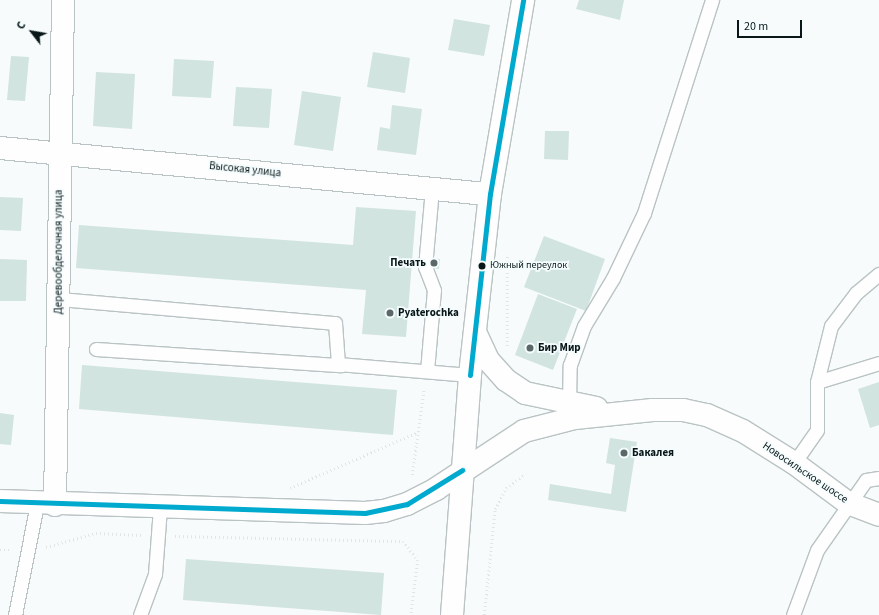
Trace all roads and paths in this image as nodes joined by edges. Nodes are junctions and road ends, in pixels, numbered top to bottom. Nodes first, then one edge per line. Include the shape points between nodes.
1 (63, 0) edge
2 (523, 0) edge
3 (712, 0) edge
4 (0, 148) edge
5 (59, 152) junction
6 (432, 189) junction
7 (490, 194) junction
8 (507, 251) dead end
9 (879, 274) edge
10 (60, 299) junction
11 (475, 330) junction
12 (96, 349) dead end
13 (507, 354) dead end
14 (879, 364) edge
15 (340, 365) junction
16 (427, 371) junction
17 (470, 375) junction
18 (817, 382) junction
19 (569, 404) junction
20 (617, 411) junction
21 (418, 432) junction
22 (794, 463) junction
23 (462, 470) junction
24 (526, 474) dead end
25 (412, 475) dead end
26 (879, 478) edge
27 (287, 489) dead end
28 (0, 501) edge
29 (848, 503) junction
30 (46, 504) junction
31 (160, 508) junction
32 (879, 515) edge
33 (158, 535) junction
34 (0, 550) edge
35 (30, 551) junction
36 (16, 615) edge
37 (140, 615) edge
38 (411, 615) edge
39 (452, 615) edge
40 (484, 615) edge
41 (793, 615) edge

1 - 5 street, Деревообделочная улица
2 - 7 street
3 - 19 lane via 644,213 613,278 584,326 570,365
4 - 5 street, Высокая улица
5 - 6 street, Высокая улица
5 - 10 street, Деревообделочная улица
6 - 7 street, Высокая улица
6 - 16 lane via 425,267 434,290
7 - 11 street
8 - 13 path
9 - 18 lane via 856,293 831,326
10 - 15 lane via 335,323
10 - 30 street, Деревообделочная улица
11 - 17 street
11 - 19 street via 488,360 506,380 526,393
12 - 15 lane
14 - 18 lane
15 - 16 lane
16 - 17 lane
16 - 21 path
17 - 23 street
18 - 22 lane via 817,430
19 - 20 street
20 - 22 street, Новосильское шоссе via 683,410 707,415 743,431
20 - 23 street, Новосильское шоссе via 524,431
21 - 25 path
21 - 27 path
22 - 29 street, Новосильское шоссе
23 - 31 street, Новосильское шоссе via 430,492 384,511
23 - 39 street
24 - 40 path via 506,488 495,509
26 - 29 lane via 866,480
28 - 30 street, Новосильское шоссе
29 - 32 street, Новосильское шоссе
29 - 41 lane via 817,550
30 - 31 street, Новосильское шоссе
30 - 35 lane
31 - 33 lane
33 - 35 path via 96,533
33 - 37 lane via 154,574
33 - 38 path via 403,541 418,560
34 - 35 path
35 - 36 lane

